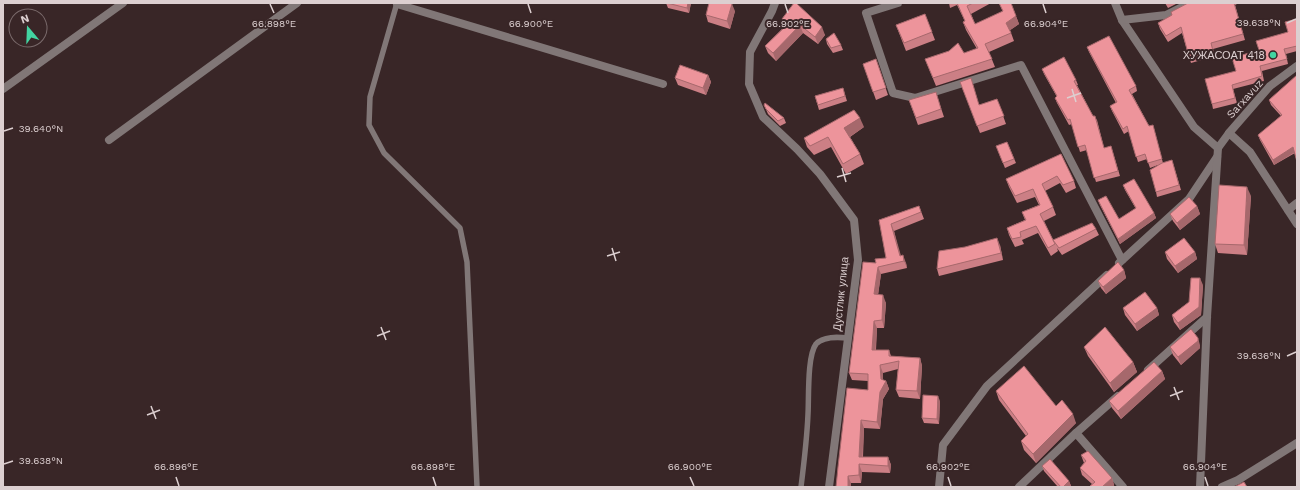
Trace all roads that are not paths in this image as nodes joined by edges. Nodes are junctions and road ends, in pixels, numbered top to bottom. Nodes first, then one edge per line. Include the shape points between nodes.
1 (123, 3) edge
2 (297, 3) edge
3 (397, 3) edge
4 (775, 3) edge
5 (898, 3) edge
6 (1115, 3) edge
7 (1190, 3) edge
8 (1122, 20) junction
9 (1297, 66) edge
10 (663, 84) dead end
11 (3, 89) edge
12 (1229, 133) junction
13 (109, 140) dead end
14 (1217, 152) junction
15 (1297, 203) edge
16 (1288, 210) junction
17 (1297, 224) edge
18 (1122, 260) junction
19 (1207, 317) junction
20 (848, 338) junction
21 (1142, 375) edge
22 (1124, 391) edge
23 (1076, 433) junction
24 (1297, 443) edge
25 (477, 487) edge
26 (801, 487) edge
27 (829, 487) edge
28 (939, 487) edge
29 (1019, 487) edge
30 (1123, 487) edge
31 (1200, 487) edge
32 (1222, 487) edge

1 - 11 street
2 - 13 street
3 - 10 street
3 - 25 lane via 370,97 369,125 384,153 460,228 467,262
4 - 20 street, Дустлик улица via 750,52 749,84 763,117 820,174 854,220 858,260
5 - 18 street via 866,13 893,93 915,98 1021,65
6 - 8 street
7 - 8 street via 1166,15
8 - 14 street via 1194,127
9 - 12 street, Sarxavuz via 1270,86
12 - 14 street, Sarxavuz
12 - 16 street via 1250,152
14 - 18 street, Sarxavuz via 1189,199
14 - 19 street
15 - 16 street
16 - 17 street
18 - 28 street, Sarxavuz via 987,386 943,445
19 - 21 street
19 - 31 street
20 - 26 lane via 823,339 813,349
20 - 27 street, Дустлик улица
22 - 23 street
23 - 29 street
23 - 30 street
24 - 32 street via 1238,480

